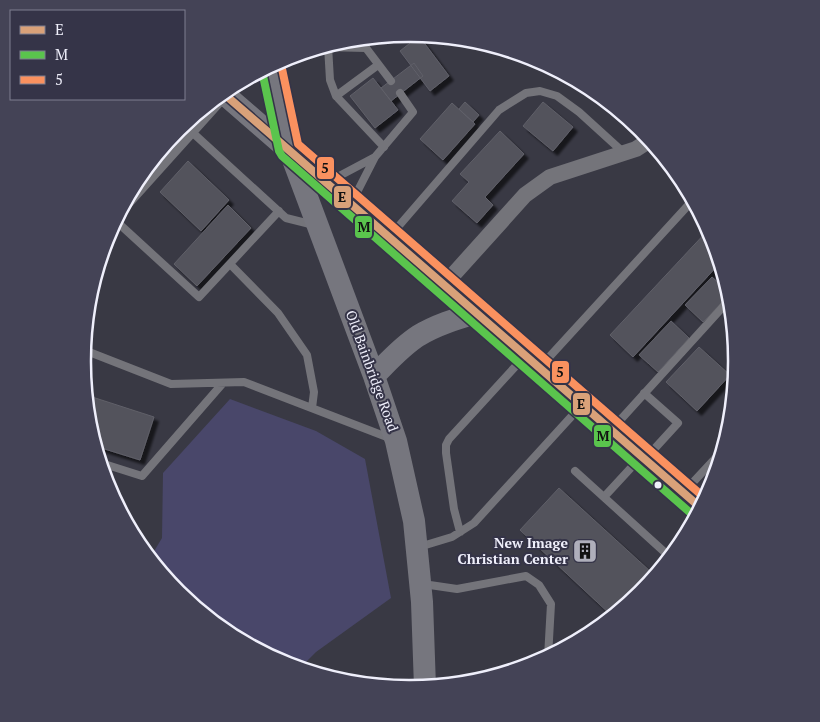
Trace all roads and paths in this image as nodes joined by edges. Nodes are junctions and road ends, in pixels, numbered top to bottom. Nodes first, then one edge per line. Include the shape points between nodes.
1 (354, 48) edge
2 (366, 48) joint
3 (327, 53) edge
4 (378, 64) junction
5 (273, 73) edge
6 (390, 81) dead end
7 (400, 93) dead end
8 (336, 96) junction
9 (230, 98) edge
10 (207, 116) edge
11 (193, 133) junction
12 (643, 145) edge
13 (384, 147) junction
14 (289, 149) junction
15 (625, 154) junction
16 (376, 158) junction
17 (327, 182) junction
18 (141, 191) edge
19 (352, 204) junction
20 (688, 205) edge
21 (279, 211) junction
22 (121, 226) edge
23 (318, 226) junction
24 (389, 237) junction
25 (230, 264) junction
26 (444, 285) junction
27 (723, 306) edge
28 (476, 313) junction
29 (91, 353) edge
30 (533, 362) junction
31 (374, 376) junction
32 (223, 382) junction
33 (644, 393) junction
34 (582, 405) junction
35 (312, 408) junction
36 (611, 430) junction
37 (396, 441) junction
38 (643, 458) junction
39 (109, 466) edge
40 (709, 470) edge
41 (575, 471) dead end
42 (683, 493) junction
43 (604, 497) junction
44 (695, 503) edge
45 (460, 532) junction
46 (417, 548) junction
47 (665, 552) edge
48 (420, 584) junction
49 (549, 648) edge
50 (425, 679) edge

1 - 2 lane
2 - 4 lane
3 - 8 lane
4 - 6 lane
4 - 8 lane
5 - 14 main road, Old Bainbridge Road
7 - 13 lane via 414,112
8 - 13 lane
9 - 14 main road
10 - 11 lane
11 - 18 lane
11 - 21 lane
12 - 15 street
13 - 16 lane
14 - 17 main road
14 - 23 main road, Old Bainbridge Road
15 - 24 lane via 557,96 540,91 526,93 499,110
15 - 26 street via 550,177 526,196
16 - 17 lane
16 - 19 lane
17 - 19 main road
19 - 24 main road
20 - 30 lane
21 - 23 lane via 286,218
21 - 25 lane
22 - 25 lane via 199,297
23 - 31 main road, Old Bainbridge Road
24 - 26 main road
25 - 35 lane via 278,313 307,355 314,392
26 - 28 main road
27 - 33 lane
28 - 30 main road
28 - 31 main road via 417,336
29 - 32 lane via 171,384
30 - 34 main road
30 - 45 lane via 446,445
31 - 37 main road, Old Bainbridge Road
32 - 35 lane via 244,382
32 - 39 lane via 142,476
33 - 36 lane
33 - 38 lane via 678,423
34 - 36 main road
34 - 45 lane via 474,523
35 - 37 lane
36 - 38 main road
37 - 46 main road, Old Bainbridge Road
38 - 42 main road
38 - 43 lane
40 - 42 lane
41 - 43 lane
42 - 44 main road
43 - 47 lane
45 - 46 lane
46 - 48 main road, Old Bainbridge Road
48 - 49 lane via 458,589 526,576 539,585 551,604
48 - 50 main road, Old Bainbridge Road

